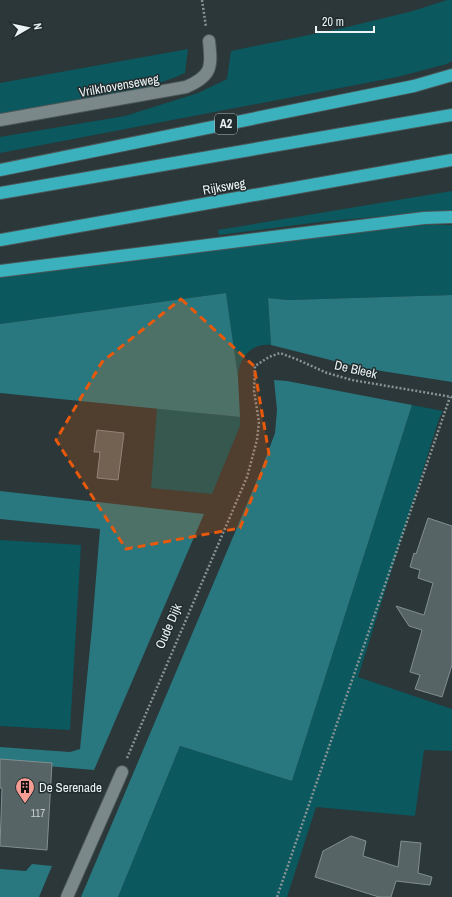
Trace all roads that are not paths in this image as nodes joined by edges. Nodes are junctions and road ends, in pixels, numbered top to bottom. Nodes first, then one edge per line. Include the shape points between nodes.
1 (208, 41) road end
2 (452, 75) edge
3 (452, 115) edge
4 (0, 120) edge
5 (452, 160) edge
6 (0, 170) edge
7 (0, 193) edge
8 (452, 217) edge
9 (0, 240) edge
10 (0, 271) edge
11 (122, 772) road end
12 (67, 897) edge

1 - 4 street, Vrilkhovenseweg via 211,57 209,69 205,77 197,82
2 - 6 highway, A2 via 414,86
3 - 7 highway, A2
5 - 9 highway, Rijksweg
8 - 10 highway via 424,218
11 - 12 street

